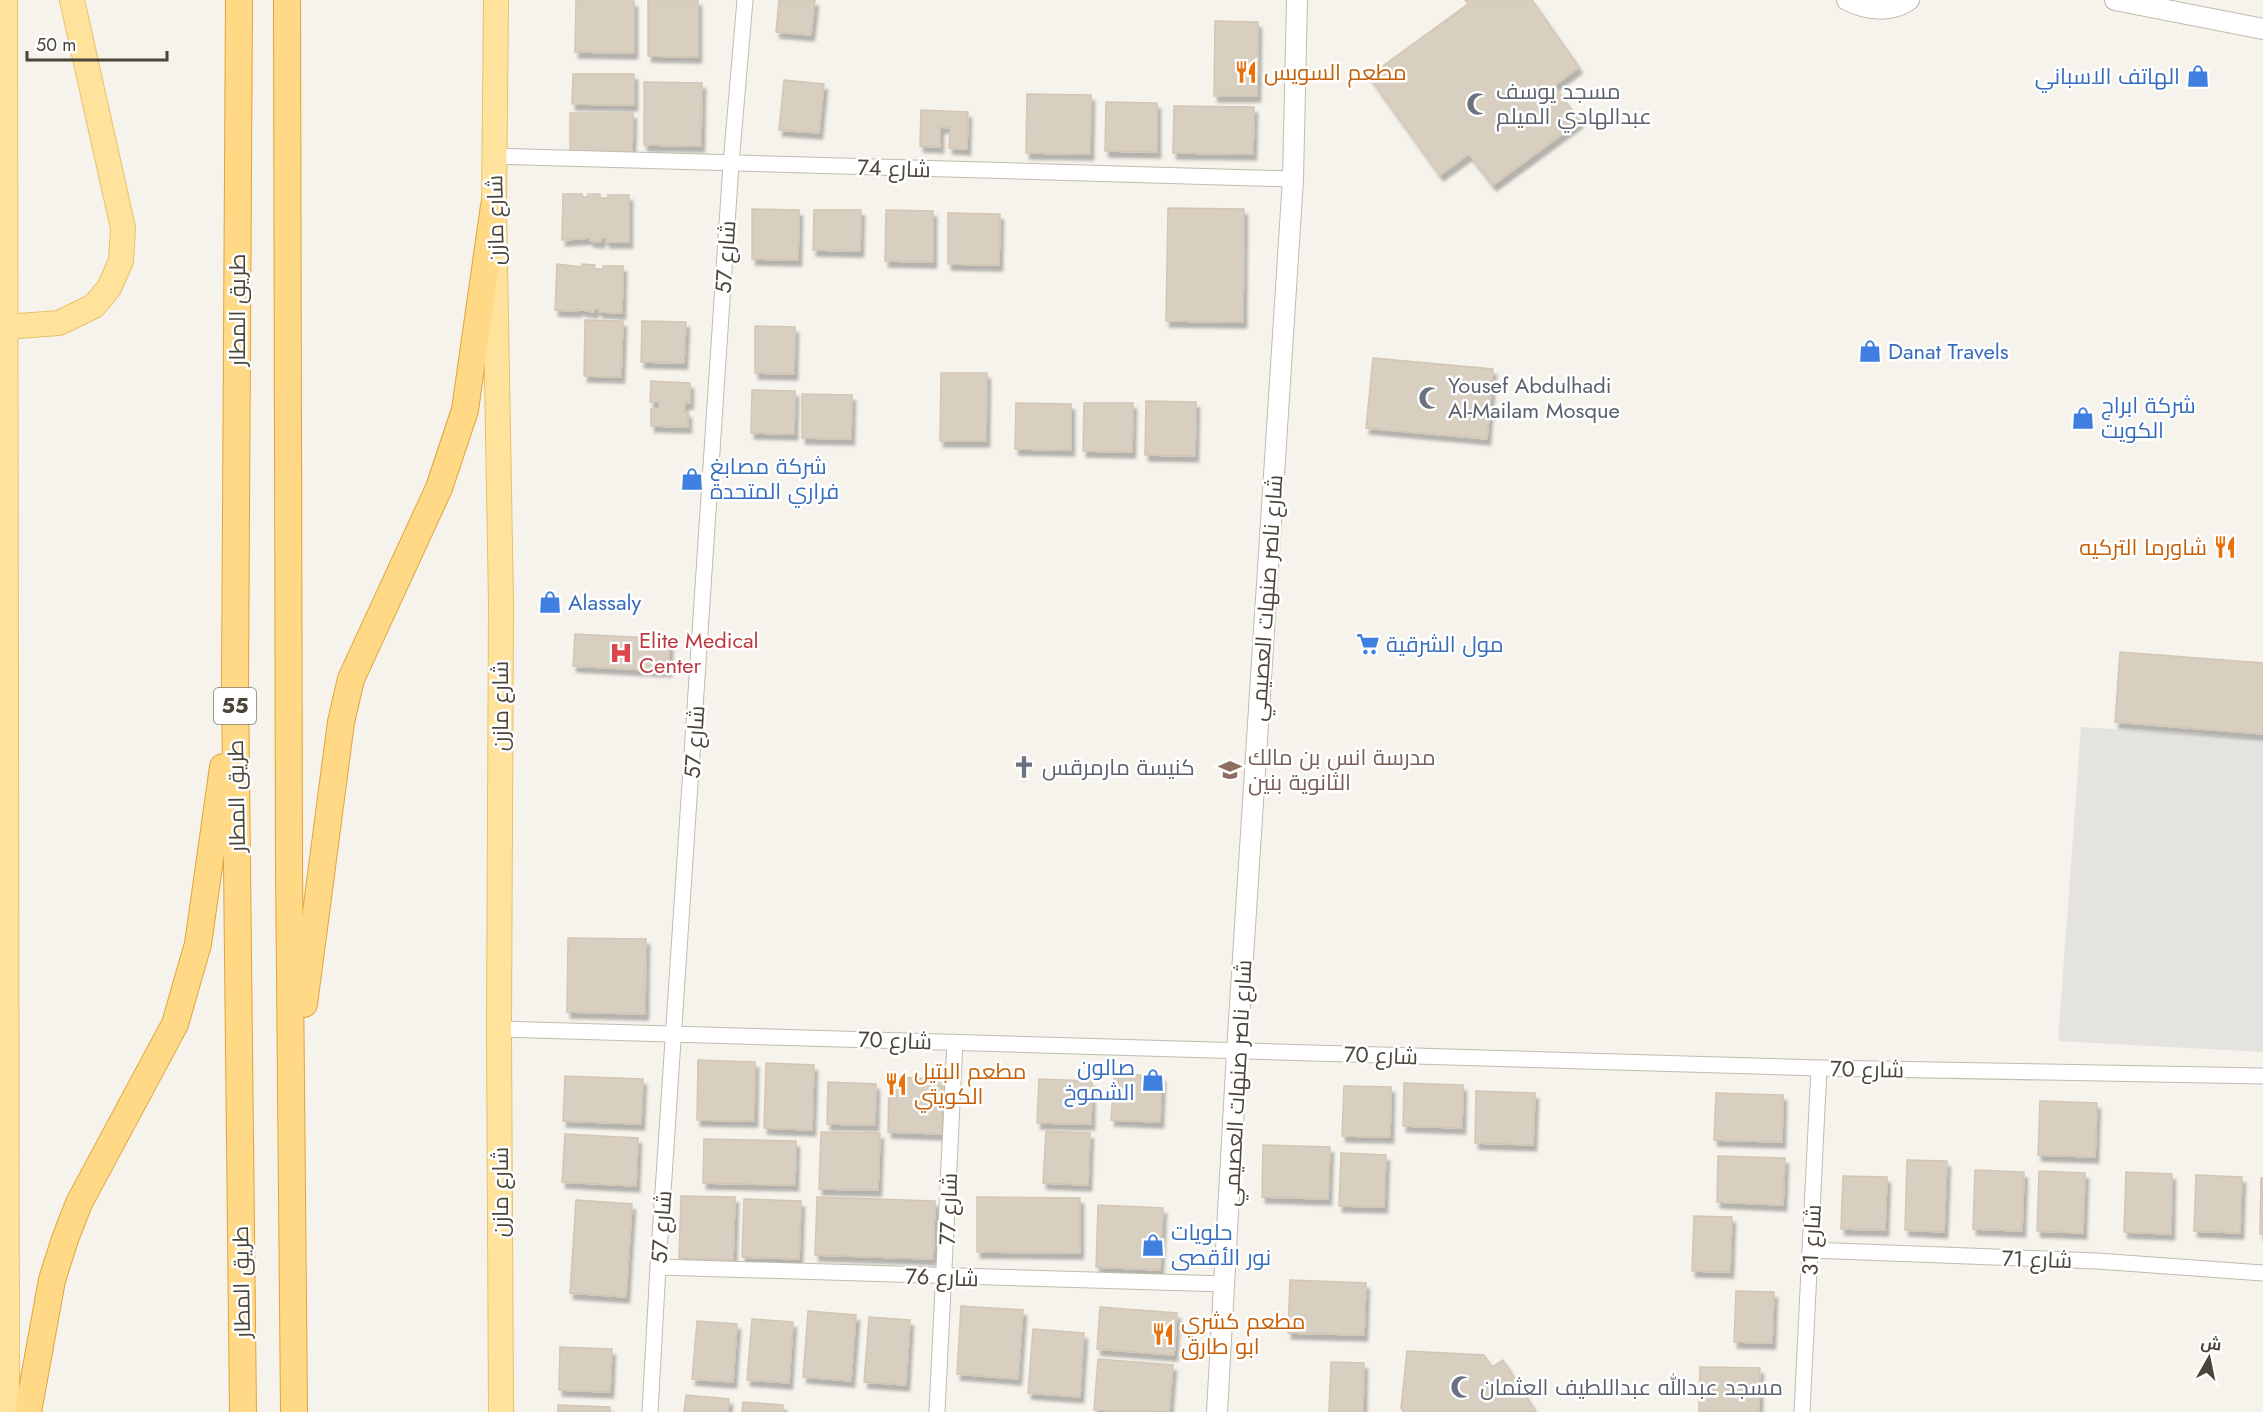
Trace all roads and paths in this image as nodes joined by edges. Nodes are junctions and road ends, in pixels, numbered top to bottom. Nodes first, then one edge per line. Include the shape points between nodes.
1 (5, 0) edge
2 (72, 0) edge
3 (239, 0) edge
4 (287, 0) edge
5 (496, 0) edge
6 (745, 0) edge
7 (1297, 0) edge
8 (1847, 0) edge
9 (1909, 0) edge
10 (2115, 0) edge
11 (2263, 29) edge
12 (495, 156) junction
13 (731, 164) junction
14 (1293, 179) junction
15 (494, 206) junction
16 (5, 327) junction
17 (235, 683) junction
18 (3, 904) edge
19 (3, 986) edge
20 (499, 1029) junction
21 (674, 1033) junction
22 (954, 1042) junction
23 (1237, 1051) junction
24 (1819, 1068) junction
25 (2263, 1076) edge
26 (3, 1078) edge
27 (292, 1093) junction
28 (1810, 1251) junction
29 (658, 1268) junction
30 (2263, 1273) edge
31 (945, 1277) junction
32 (1226, 1284) junction
33 (7, 1412) edge
34 (28, 1412) edge
35 (243, 1412) edge
36 (294, 1412) edge
37 (501, 1412) edge
38 (650, 1412) edge
39 (937, 1412) edge
40 (1217, 1412) edge
41 (1802, 1412) edge

1 - 16 main road
2 - 16 main road via 123,228 122,261 109,288 94,306 60,323
3 - 17 highway, طريق المطار / 55
4 - 27 highway, 55
5 - 12 main road, شارع مازن
6 - 13 street, شارع 57
7 - 14 street, شارع ناصر صنهات العصيمي
8 - 9 street via 1864,8 1884,9
10 - 11 street
12 - 13 street, شارع 74
12 - 15 main road, شارع مازن
13 - 14 street, شارع 74
13 - 21 street, شارع 57
14 - 23 street, شارع ناصر صنهات العصيمي
15 - 20 main road, شارع مازن via 501,556
15 - 27 highway via 465,410 440,488 351,679
16 - 18 main road
17 - 34 highway via 198,944 175,1024 79,1203 65,1239 52,1280
17 - 35 highway, طريق المطار / 55
18 - 19 main road
19 - 26 main road
20 - 21 street, شارع 70
20 - 37 main road, شارع مازن
21 - 22 street, شارع 70
21 - 29 street, شارع 57
22 - 23 street, شارع 70
22 - 31 street, شارع 77
23 - 24 street, شارع 70
23 - 32 street, شارع ناصر صنهات العصيمي
24 - 25 street, شارع 70
24 - 28 street, شارع 31
26 - 33 main road
27 - 36 highway, 55
28 - 30 street, شارع 71 via 2097,1261
28 - 41 street, شارع 31
29 - 31 street, شارع 76
29 - 38 street, شارع 57
31 - 32 street, شارع 76
31 - 39 street, شارع 77
32 - 40 street, شارع ناصر صنهات العصيمي

